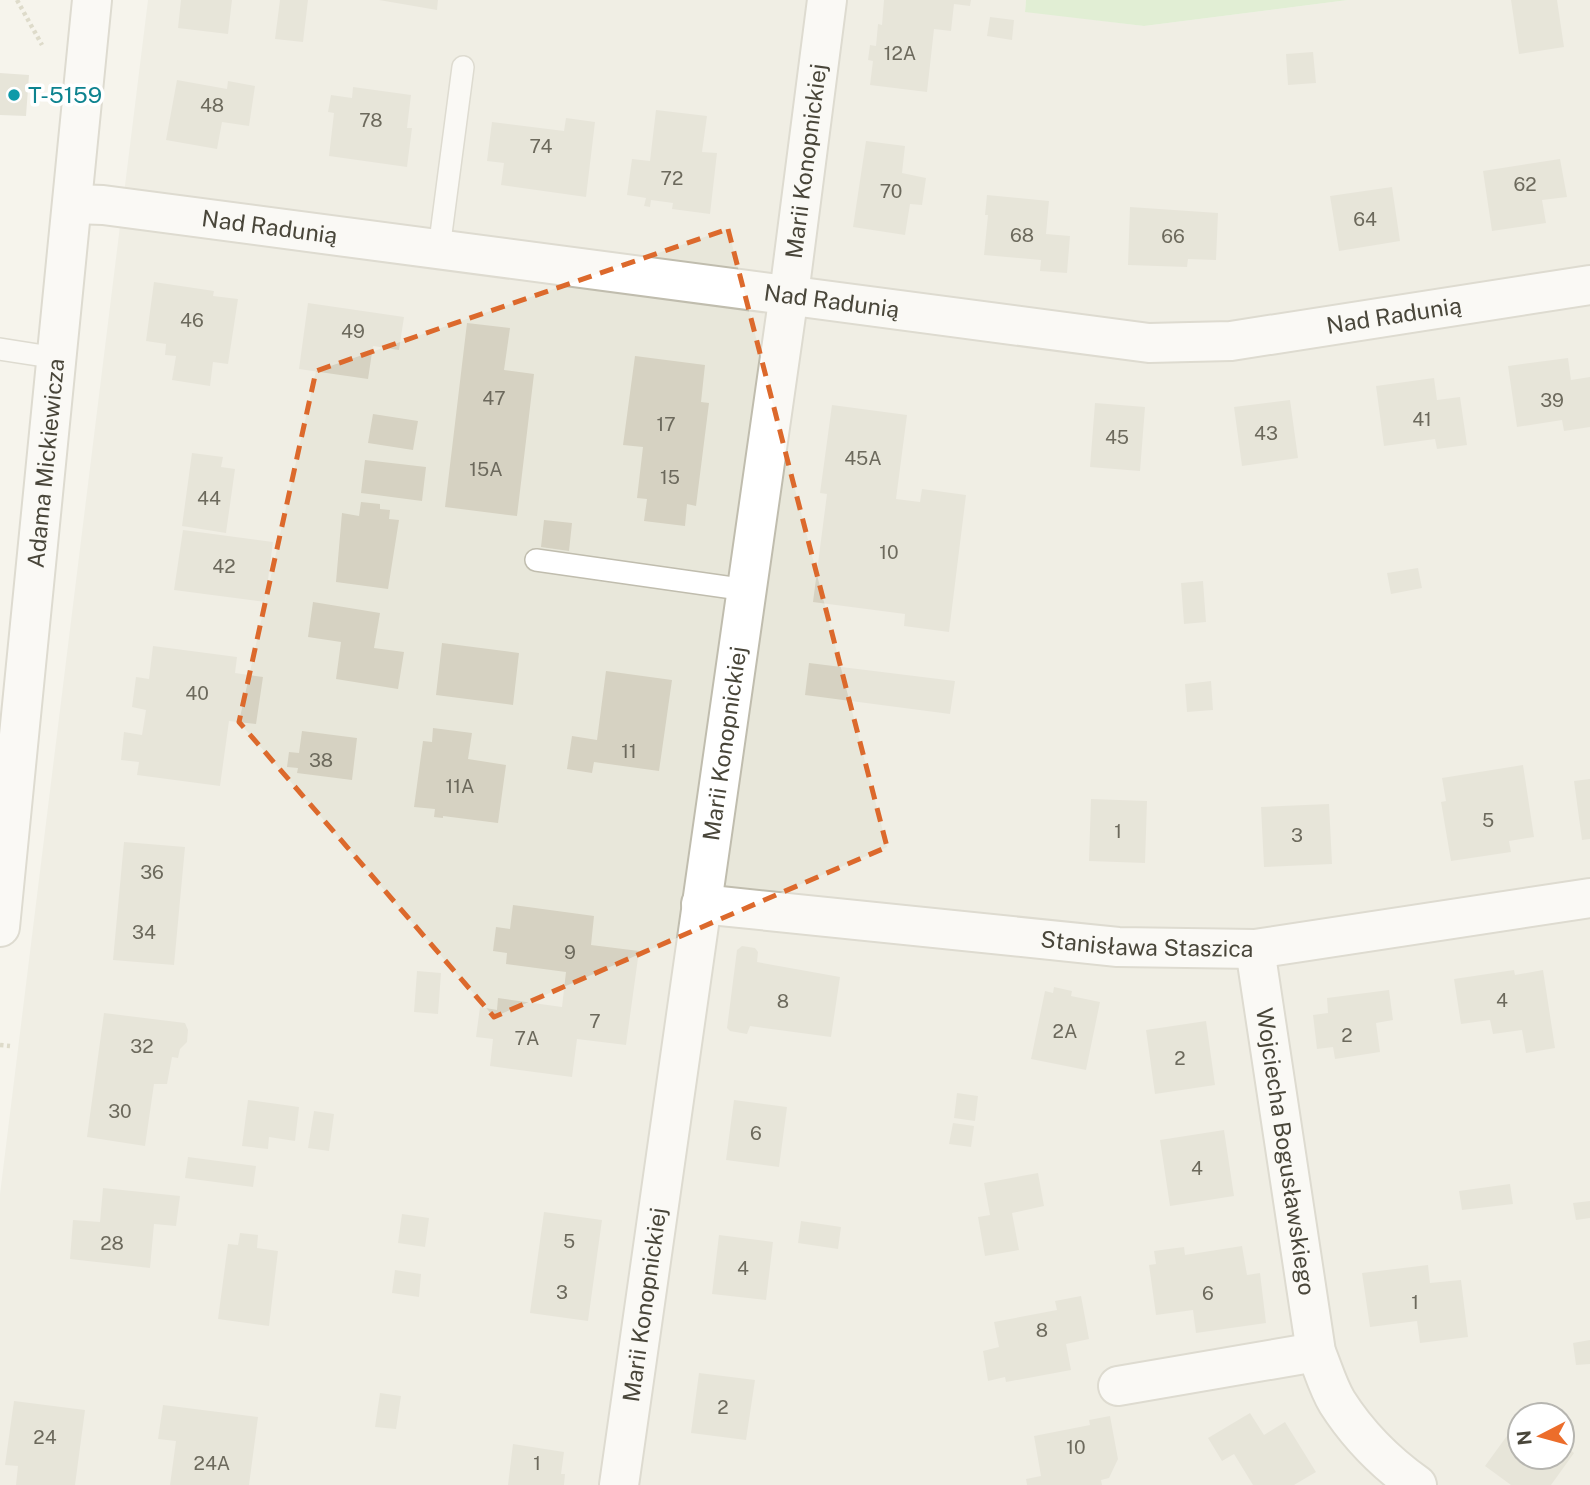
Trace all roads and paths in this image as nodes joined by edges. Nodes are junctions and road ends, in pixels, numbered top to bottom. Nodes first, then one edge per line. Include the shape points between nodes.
1 (92, 0) edge
2 (827, 0) edge
3 (463, 67) dead end
4 (73, 204) junction
5 (439, 248) junction
6 (1590, 285) edge
7 (789, 295) junction
8 (0, 349) edge
9 (57, 358) junction
10 (536, 560) dead end
11 (747, 590) junction
12 (1590, 898) edge
13 (701, 904) junction
14 (0, 927) edge
15 (1255, 949) junction
16 (0, 1045) edge
17 (10, 1046) dead end
18 (1316, 1352) junction
19 (1118, 1386) dead end
20 (620, 1485) edge
21 (1417, 1485) edge

1 - 4 street, Adama Mickiewicza
2 - 7 street, Marii Konopnickiej
3 - 5 lane
4 - 5 street, Nad Radunią
4 - 9 street, Adama Mickiewicza
5 - 7 street, Nad Radunią
6 - 7 street, Nad Radunią via 1231,341 1149,343
7 - 11 street, Marii Konopnickiej
8 - 9 lane
9 - 14 street, Adama Mickiewicza
10 - 11 lane
11 - 13 street, Marii Konopnickiej
12 - 15 street, Stanisława Staszica
13 - 15 street, Stanisława Staszica via 1118,947
13 - 20 street, Marii Konopnickiej
15 - 18 street, Wojciecha Bogusławskiego
16 - 17 path
18 - 19 street
18 - 21 street, Wojciecha Bogusławskiego via 1337,1401 1360,1432

